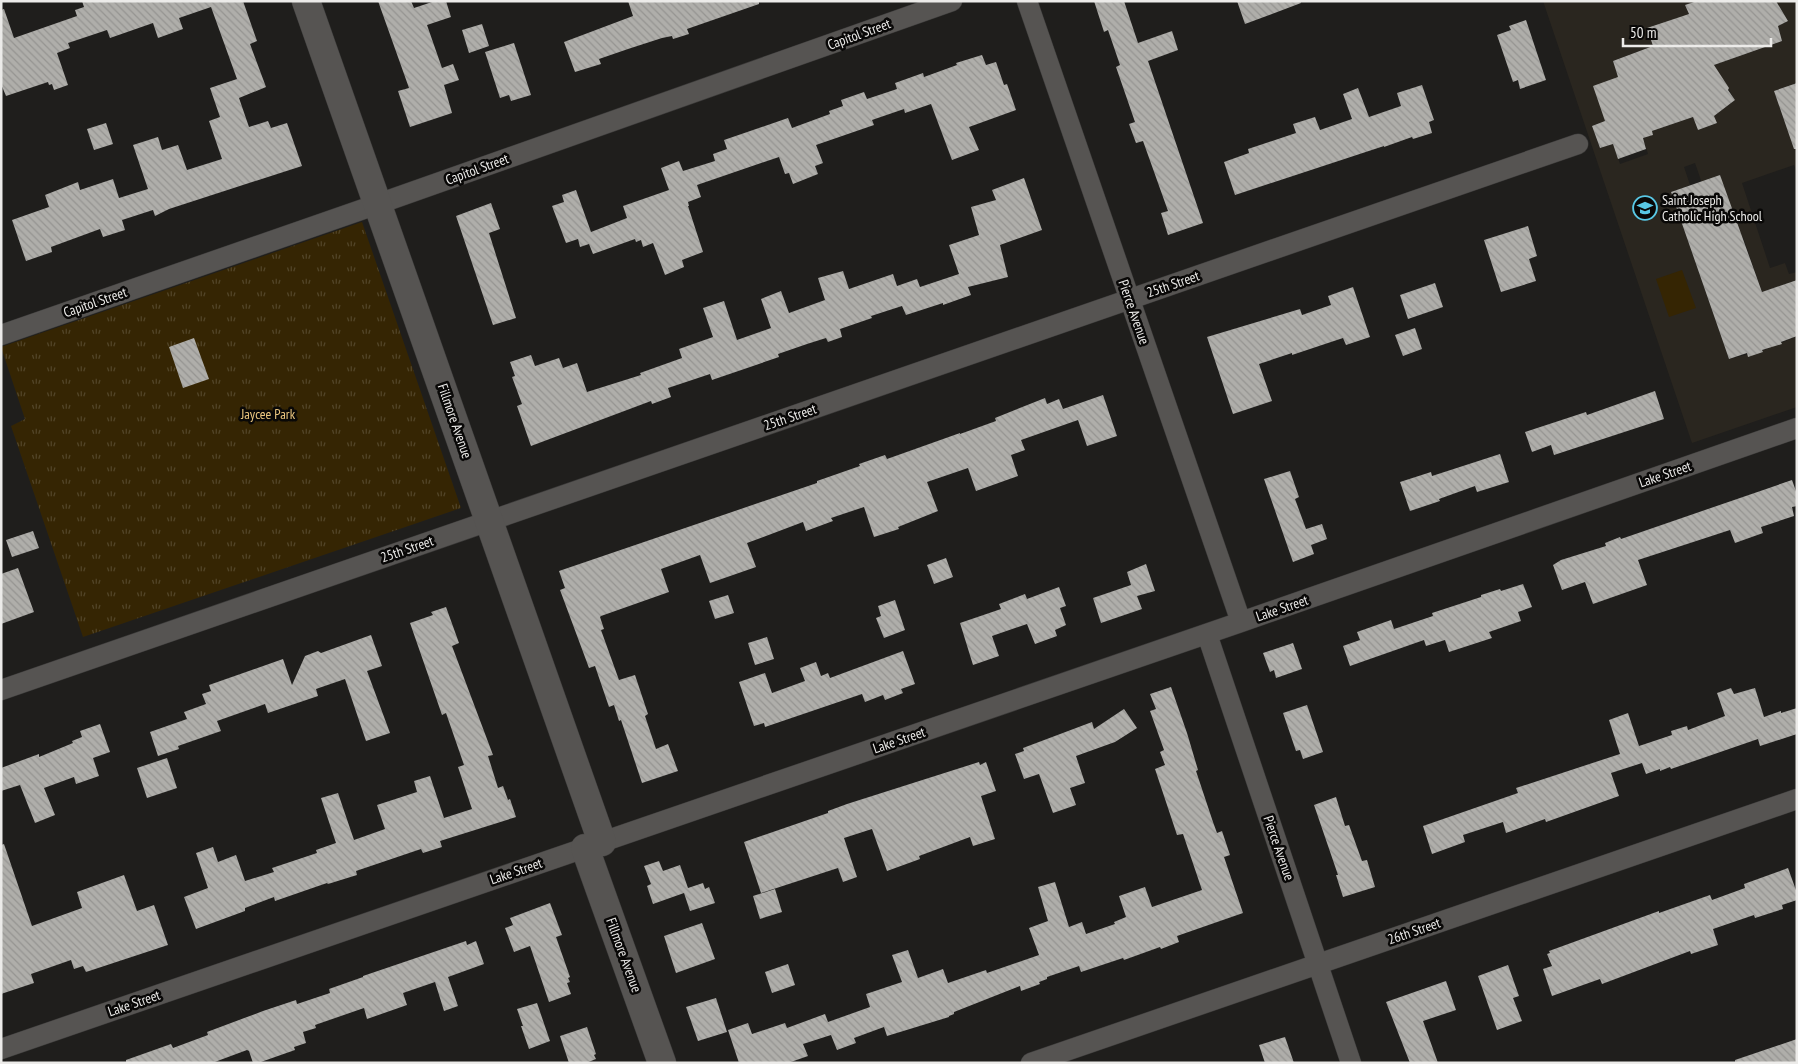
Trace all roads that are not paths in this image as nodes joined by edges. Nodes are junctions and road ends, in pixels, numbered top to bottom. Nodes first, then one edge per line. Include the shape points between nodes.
1 (306, 1) edge
2 (952, 1) edge
3 (1027, 1) edge
4 (1578, 144) dead end
5 (378, 204) junction
6 (1130, 299) junction
7 (1, 334) edge
8 (1797, 428) edge
9 (489, 521) junction
10 (1241, 622) junction
11 (1207, 634) junction
12 (1, 690) edge
13 (1797, 799) edge
14 (594, 845) junction
15 (1318, 964) junction
16 (1, 1049) edge
17 (662, 1063) edge
18 (1031, 1063) edge
19 (1351, 1063) edge

1 - 5 street, Fillmore Avenue
2 - 5 street, Capitol Street
3 - 6 street, Pierce Avenue
4 - 6 street, 25th Street
5 - 7 street, Capitol Street
5 - 9 street, Fillmore Avenue
6 - 9 street, 25th Street
6 - 10 street, Pierce Avenue
8 - 10 street, Lake Street
9 - 12 street, 25th Street
9 - 14 street, Fillmore Avenue
10 - 11 street, Lake Street
11 - 14 street, Lake Street
11 - 15 street, Pierce Avenue
13 - 15 street, 26th Street
14 - 16 street, Lake Street
14 - 17 street, Fillmore Avenue
15 - 18 street, 26th Street
15 - 19 street, Pierce Avenue

